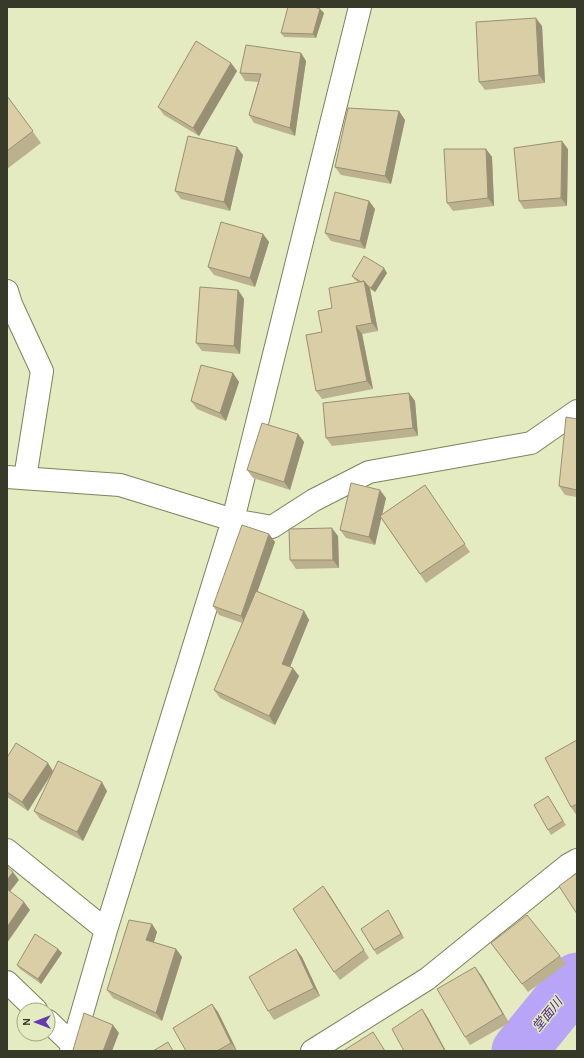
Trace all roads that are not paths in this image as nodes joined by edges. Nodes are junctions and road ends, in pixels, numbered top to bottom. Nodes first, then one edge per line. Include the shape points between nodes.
1 (360, 7) edge
2 (7, 291) edge
3 (577, 411) edge
4 (16, 477) edge
5 (233, 520) junction
6 (7, 850) edge
7 (577, 860) edge
8 (106, 930) junction
9 (7, 982) edge
10 (28, 1002) edge
11 (56, 1030) edge
12 (72, 1048) edge
13 (312, 1051) edge

1 - 5 street
2 - 4 street via 42,371
3 - 5 street via 531,443 369,472 314,500 272,526
4 - 5 street via 120,485
5 - 8 street
6 - 8 street
7 - 13 street via 427,979
8 - 12 street
9 - 10 street
11 - 12 street

